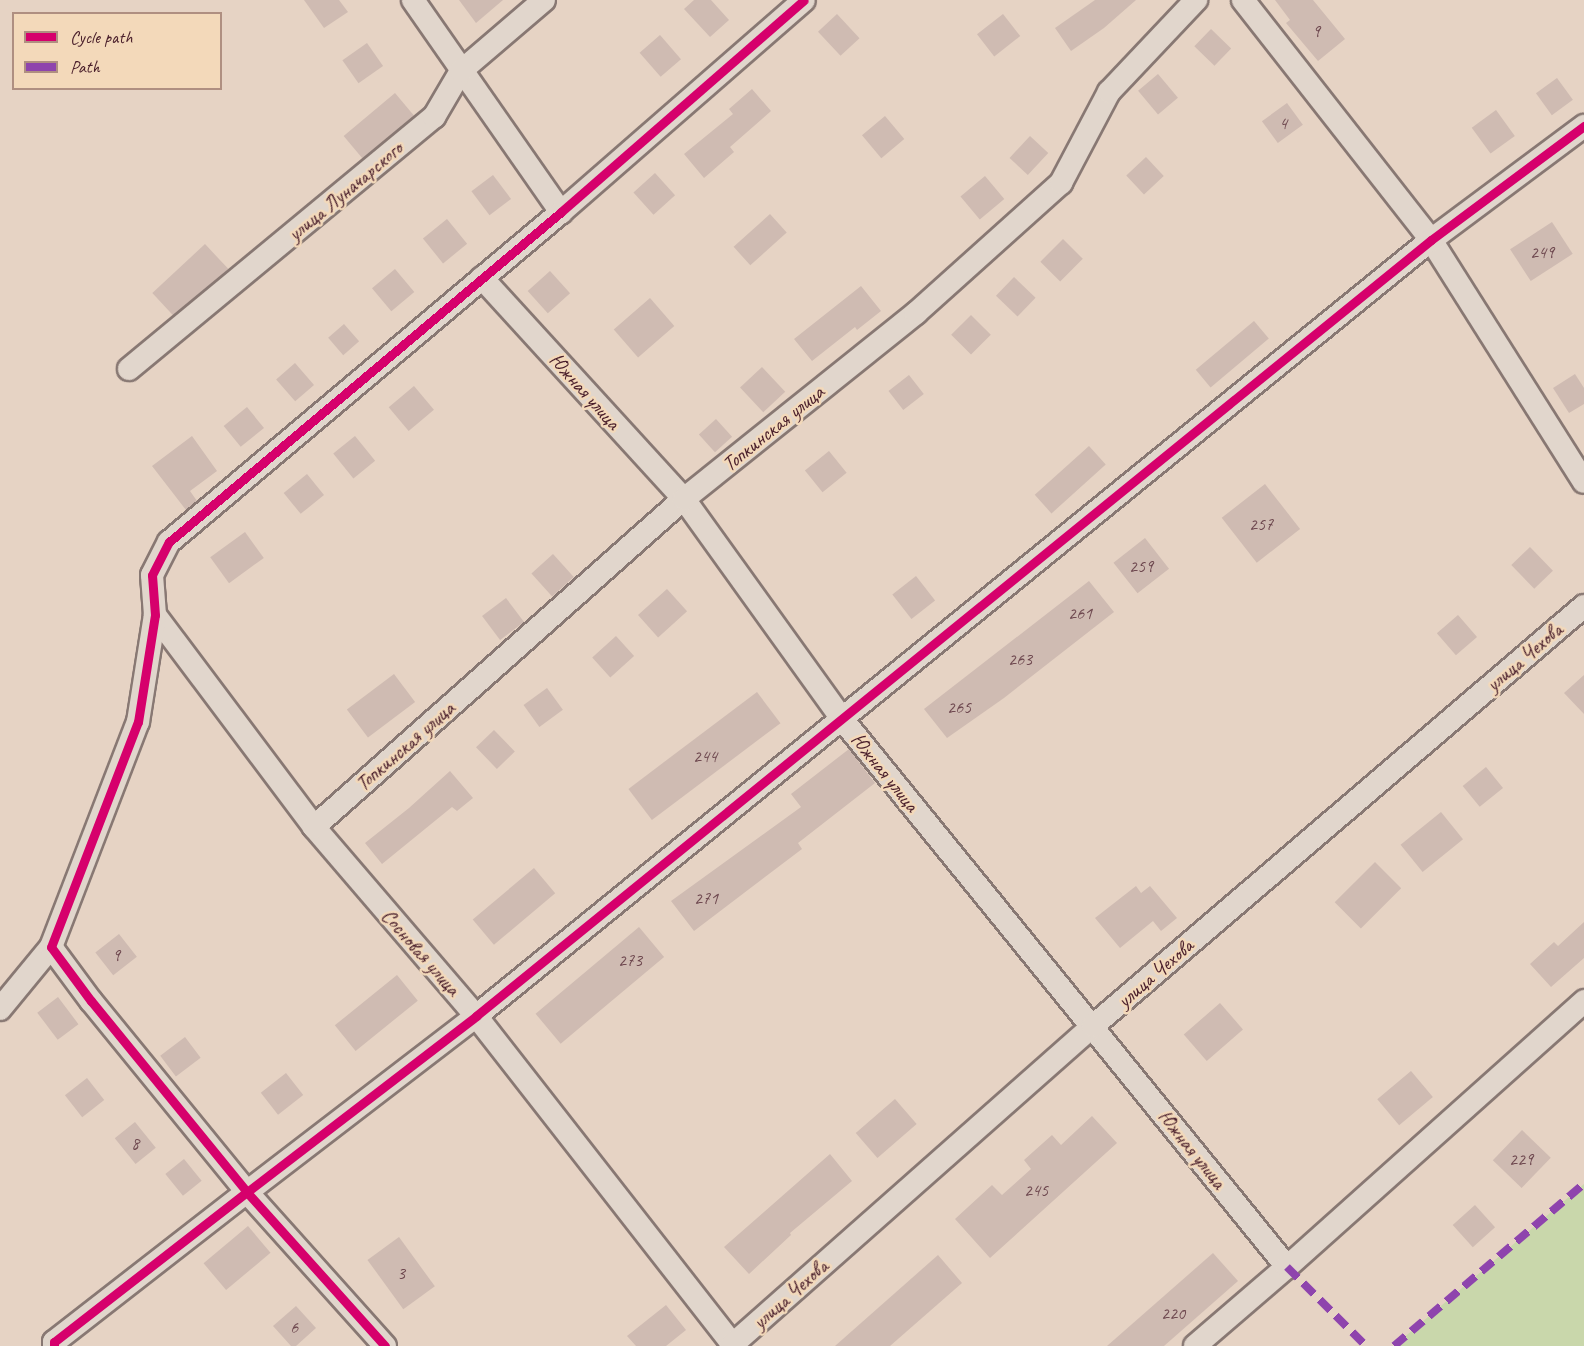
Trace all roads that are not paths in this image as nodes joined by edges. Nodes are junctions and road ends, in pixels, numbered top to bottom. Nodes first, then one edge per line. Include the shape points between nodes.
1 (413, 0) edge
2 (544, 0) edge
3 (804, 0) edge
4 (1196, 0) edge
5 (1243, 0) edge
6 (461, 71) junction
7 (1584, 126) edge
8 (561, 212) junction
9 (1431, 240) junction
10 (482, 278) junction
11 (129, 369) dead end
12 (1584, 482) edge
13 (684, 499) junction
14 (1584, 606) edge
15 (155, 615) junction
16 (842, 718) junction
17 (314, 827) junction
18 (51, 947) junction
19 (1584, 1001) edge
20 (0, 1008) edge
21 (476, 1016) junction
22 (1093, 1026) junction
23 (247, 1192) junction
24 (1287, 1268) junction
25 (732, 1345) edge
26 (54, 1346) edge
27 (385, 1346) edge
28 (1195, 1346) edge

1 - 6 street
2 - 6 street, улица Луначарского
3 - 8 street
4 - 13 street, Топкинская улица via 1109,92 1061,183 916,313
5 - 9 street
6 - 8 street
6 - 11 street, улица Луначарского via 434,117
7 - 9 street
8 - 10 street
9 - 12 street
9 - 16 street
10 - 13 street, Южная улица
10 - 15 street via 169,542 152,575
13 - 16 street, Южная улица
13 - 17 street, Топкинская улица
14 - 22 street, улица Чехова
15 - 17 street, Сосновая улица
15 - 18 street via 138,722
16 - 21 street
16 - 22 street, Южная улица
17 - 21 street, Сосновая улица
18 - 20 street
18 - 23 street
19 - 24 street
21 - 23 street
21 - 25 street, Сосновая улица
22 - 24 street, Южная улица
22 - 25 street, улица Чехова
23 - 26 street via 54,1342
23 - 27 street
24 - 28 street

